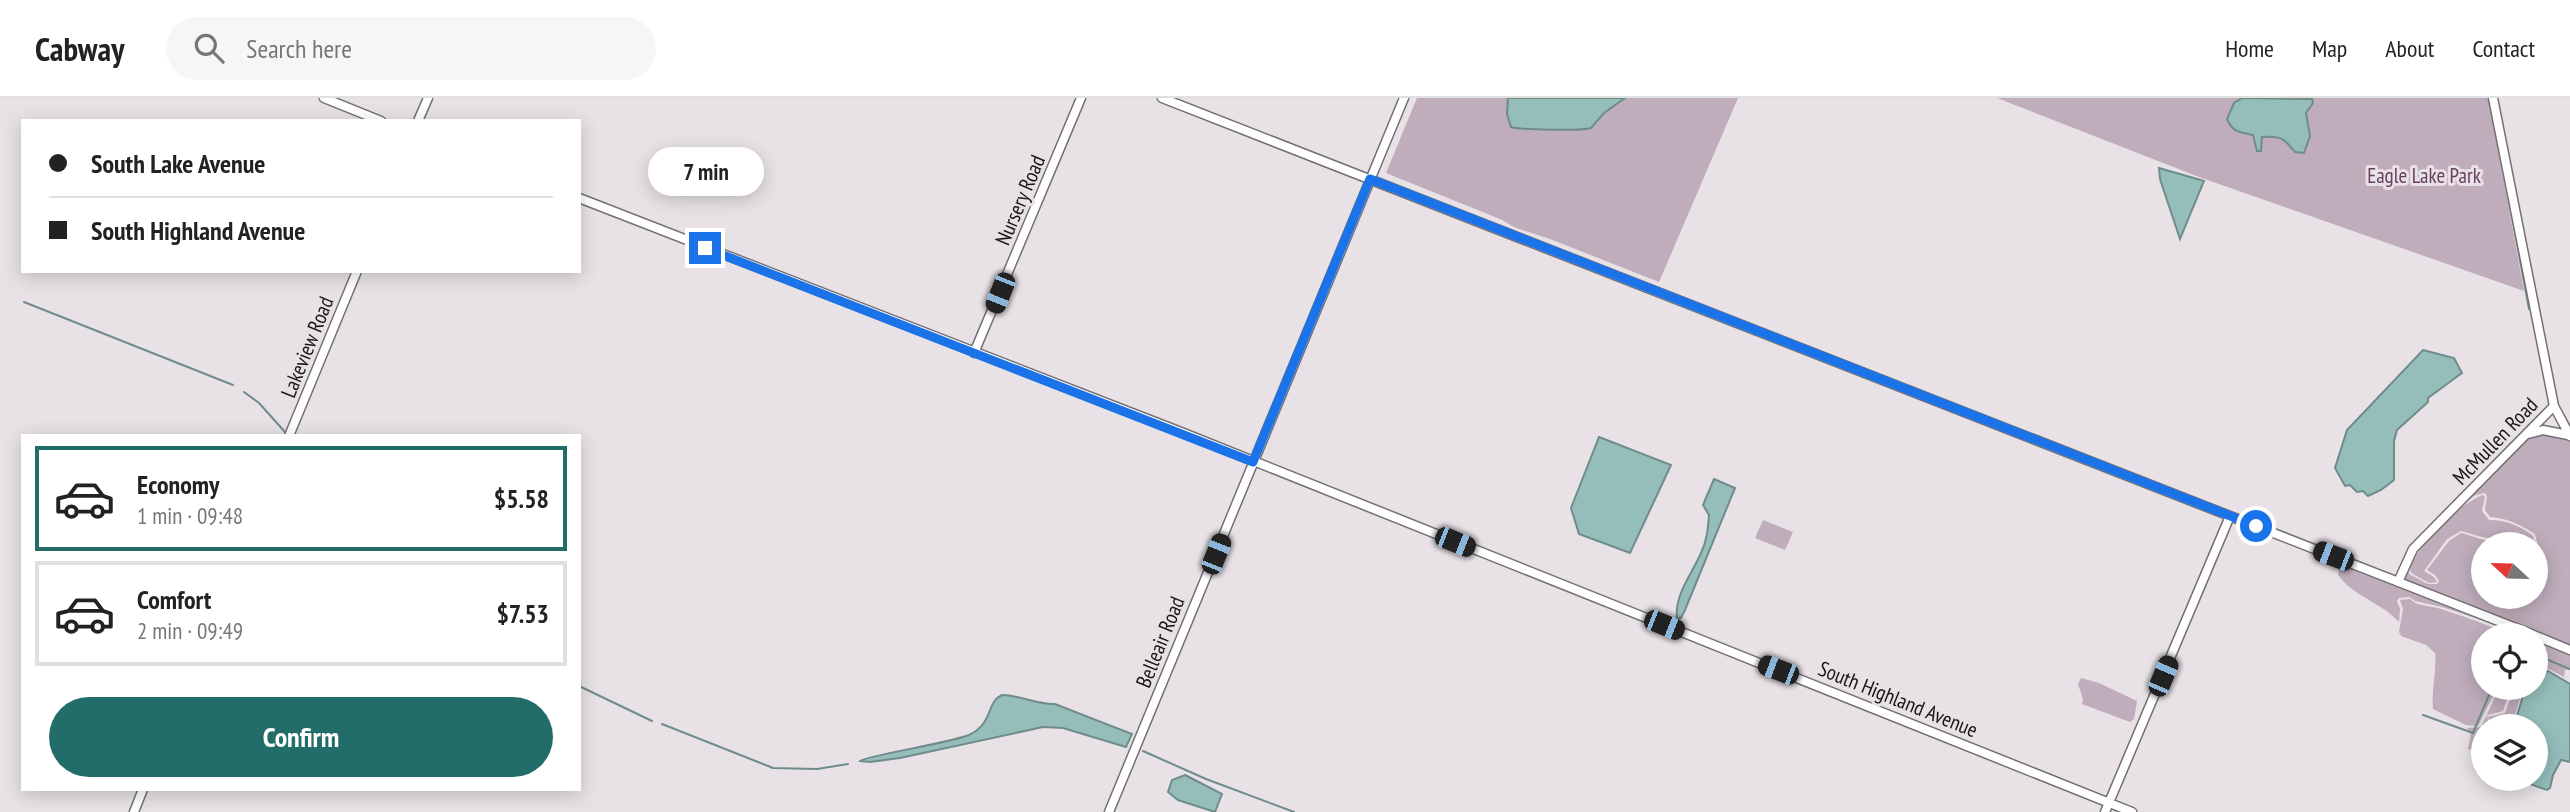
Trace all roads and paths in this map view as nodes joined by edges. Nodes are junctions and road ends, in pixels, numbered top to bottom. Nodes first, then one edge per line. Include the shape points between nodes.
1 (324, 98) edge
2 (428, 98) edge
3 (1082, 98) edge
4 (1162, 98) edge
5 (1404, 98) edge
6 (2494, 98) edge
7 (376, 119) edge
8 (419, 119) edge
9 (1370, 179) junction
10 (581, 199) edge
11 (356, 273) edge
12 (974, 353) junction
13 (2554, 405) junction
14 (290, 433) edge
15 (2525, 435) junction
16 (2569, 435) edge
17 (1253, 462) junction
18 (2230, 516) junction
19 (2398, 582) junction
20 (2502, 623) edge
21 (2548, 641) edge
22 (2570, 650) edge
23 (142, 791) edge
24 (2109, 803) junction
25 (134, 812) edge
26 (1109, 812) edge
27 (2105, 812) edge
28 (2132, 812) edge

1 - 7 street
2 - 8 street
3 - 12 street, Nursery Road
4 - 9 street
5 - 9 street, Belleair Road
6 - 13 street, McMullen Road
9 - 17 street, Belleair Road
9 - 18 street
10 - 12 street, South Highland Avenue
11 - 14 street, Lakeview Road
12 - 17 street, South Highland Avenue
13 - 15 street, McMullen Road
13 - 16 street
15 - 16 street via 2543,430
15 - 19 street, McMullen Road via 2413,549
17 - 24 street, South Highland Avenue
17 - 26 street, Belleair Road
18 - 19 street
18 - 24 street
19 - 20 street
21 - 22 street
23 - 25 street
24 - 27 street
24 - 28 street, South Highland Avenue

